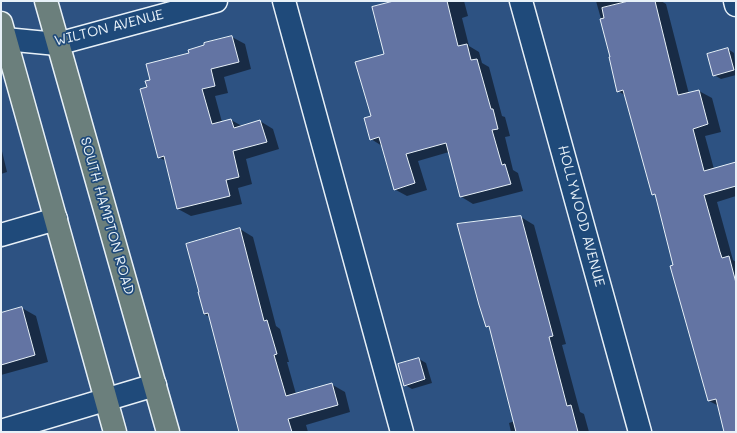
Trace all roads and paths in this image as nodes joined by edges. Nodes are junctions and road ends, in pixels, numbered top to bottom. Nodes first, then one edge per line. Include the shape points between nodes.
1 (46, 1) edge
2 (216, 1) edge
3 (284, 1) edge
4 (521, 1) edge
5 (735, 1) edge
6 (736, 5) edge
7 (2, 34) edge
8 (57, 44) junction
9 (56, 219) junction
10 (1, 235) edge
11 (155, 385) junction
12 (106, 400) junction
13 (1, 430) edge
14 (115, 432) edge
15 (168, 432) edge
16 (402, 432) edge
17 (640, 432) edge

1 - 8 main road, SOUTH HAMPTON ROAD
2 - 8 street, WILTON AVENUE
3 - 16 street
4 - 17 street, HOLLYWOOD AVENUE
5 - 6 street
7 - 8 street, WILTON AVENUE
7 - 9 main road
8 - 11 main road, SOUTH HAMPTON ROAD
9 - 10 street
9 - 12 main road
11 - 12 street
11 - 15 main road, SOUTH HAMPTON ROAD
12 - 13 street
12 - 14 main road

